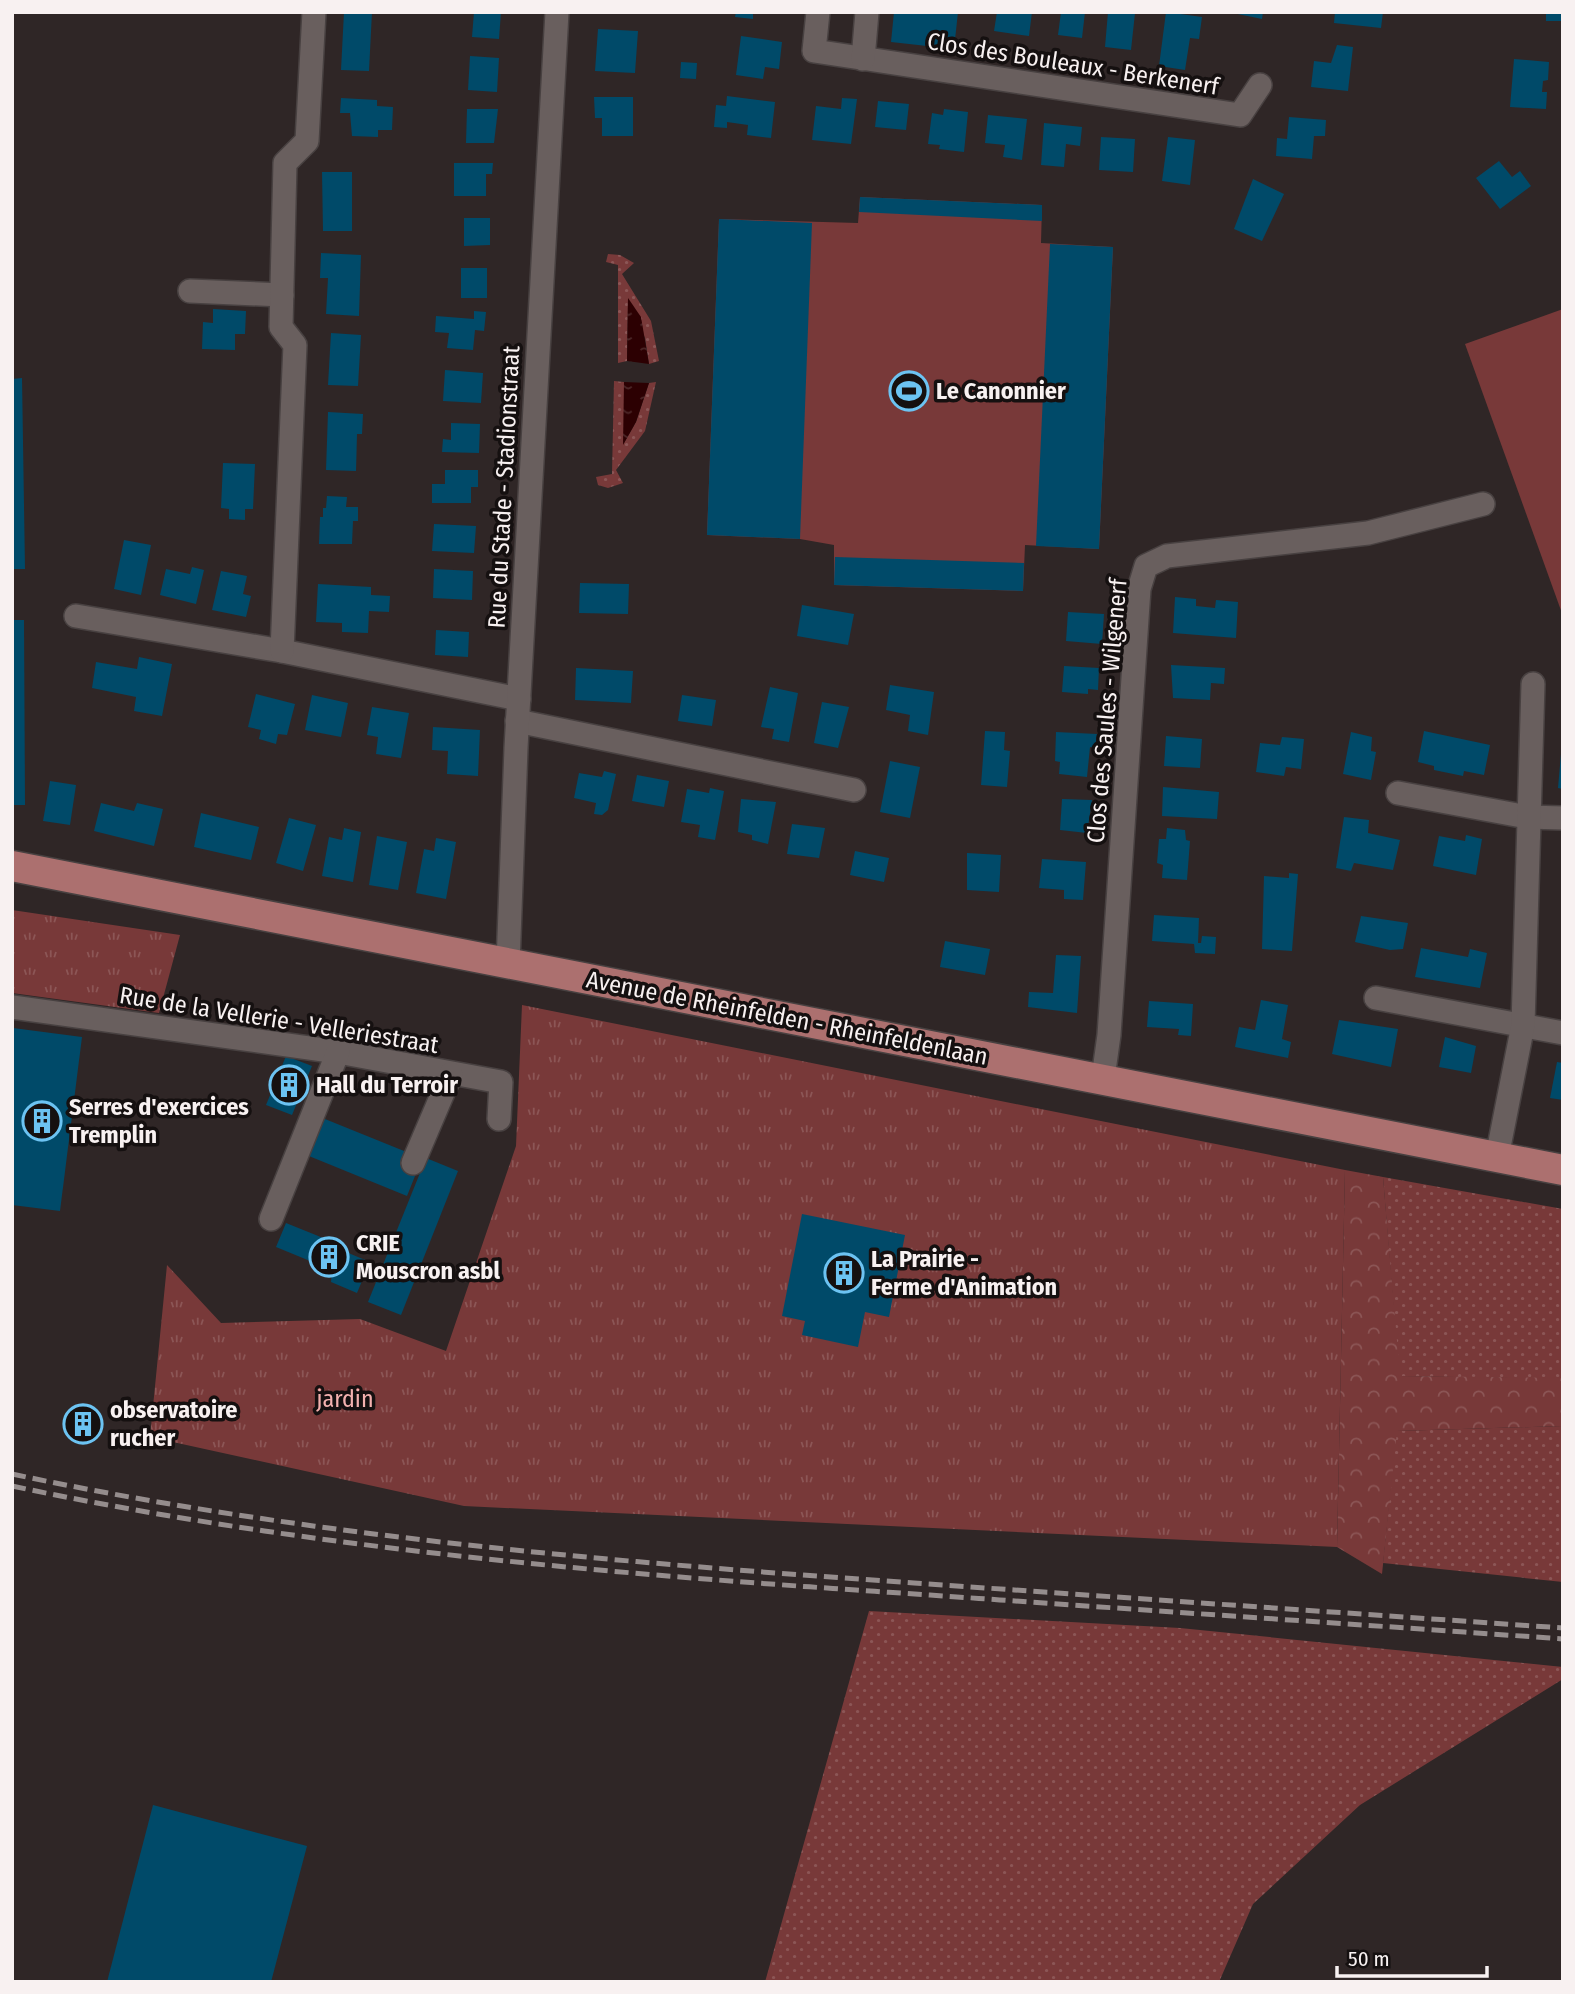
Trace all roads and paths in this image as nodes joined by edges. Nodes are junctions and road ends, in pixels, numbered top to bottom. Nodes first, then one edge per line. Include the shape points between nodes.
1 (314, 12) edge
2 (557, 12) edge
3 (818, 12) edge
4 (867, 12) edge
5 (863, 59) junction
6 (1260, 85) dead end
7 (190, 291) dead end
8 (282, 295) junction
9 (1483, 503) dead end
10 (76, 616) dead end
11 (282, 651) junction
12 (1533, 684) dead end
13 (518, 710) junction
14 (854, 790) dead end
15 (1398, 793) dead end
16 (1527, 817) junction
17 (1563, 818) edge
18 (12, 866) edge
19 (508, 964) junction
20 (1376, 998) dead end
21 (12, 1007) edge
22 (1523, 1025) junction
23 (1563, 1033) edge
24 (338, 1052) junction
25 (451, 1074) junction
26 (1103, 1078) junction
27 (499, 1119) dead end
28 (1497, 1157) junction
29 (413, 1164) dead end
30 (1563, 1170) edge
31 (271, 1219) dead end

1 - 8 street via 306,141 285,163
2 - 13 street, Rue du Stade - Stadionstraat
3 - 5 street, Clos des Bouleaux - Berkenerf via 814,51
4 - 5 street
5 - 6 street, Clos des Bouleaux - Berkenerf via 1240,115
7 - 8 street
8 - 11 street via 281,327 295,345
9 - 26 street, Clos des Saules - Wilgenerf via 1368,533 1167,556 1146,566 1139,589
10 - 11 street
11 - 13 street
12 - 16 street
13 - 14 street
13 - 19 street, Rue du Stade - Stadionstraat
15 - 16 street
16 - 17 street
16 - 22 street
18 - 19 main road, Avenue de Rheinfelden - Rheinfeldenlaan
19 - 26 main road, Avenue de Rheinfelden - Rheinfeldenlaan
20 - 22 street
21 - 24 street, Rue de la Vellerie - Velleriestraat
22 - 23 street
22 - 28 street
24 - 25 street, Rue de la Vellerie - Velleriestraat
24 - 31 street
25 - 27 street, Rue de la Vellerie - Velleriestraat via 500,1082
25 - 29 street
26 - 28 main road, Avenue de Rheinfelden - Rheinfeldenlaan
28 - 30 main road, Avenue de Rheinfelden - Rheinfeldenlaan

